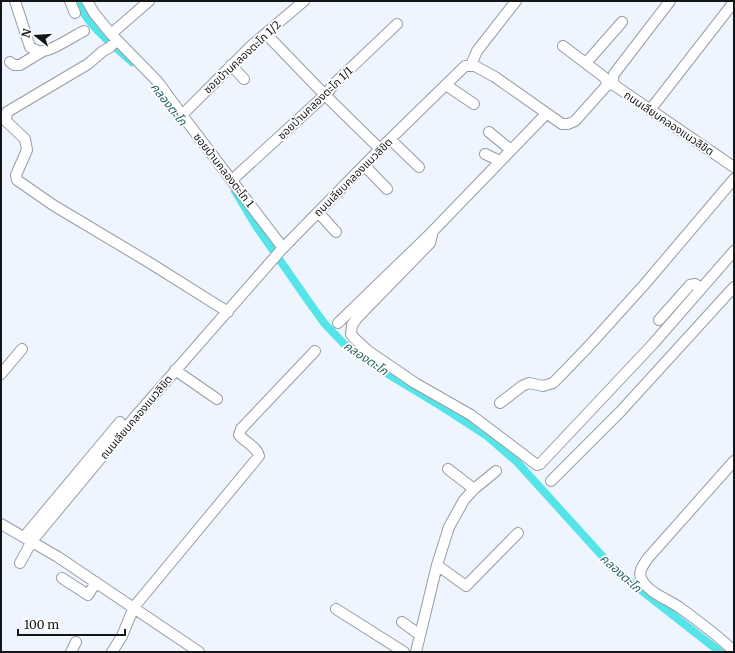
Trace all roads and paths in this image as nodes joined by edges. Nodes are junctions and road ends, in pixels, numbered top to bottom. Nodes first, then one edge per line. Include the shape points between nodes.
1 (15, 1) edge
2 (70, 1) edge
3 (87, 1) edge
4 (149, 1) edge
5 (304, 1) edge
6 (516, 1) edge
7 (670, 1) edge
8 (734, 2) edge
9 (75, 13) dead end
10 (622, 22) dead end
11 (396, 24) dead end
12 (84, 31) dead end
13 (266, 34) junction
14 (113, 41) junction
15 (563, 46) dead end
16 (42, 52) junction
17 (10, 62) dead end
18 (586, 63) junction
19 (471, 65) junction
20 (232, 66) junction
21 (244, 79) dead end
22 (446, 85) junction
23 (611, 85) junction
24 (325, 95) junction
25 (474, 104) dead end
26 (650, 110) junction
27 (546, 114) junction
28 (182, 115) junction
29 (488, 132) dead end
30 (390, 139) junction
31 (380, 149) junction
32 (511, 150) junction
33 (485, 154) dead end
34 (500, 162) junction
35 (364, 165) junction
36 (419, 167) dead end
37 (734, 167) edge
38 (734, 179) edge
39 (232, 180) junction
40 (388, 189) dead end
41 (318, 212) junction
42 (336, 232) dead end
43 (431, 233) junction
44 (283, 248) junction
45 (734, 251) edge
46 (734, 287) edge
47 (701, 288) junction
48 (228, 312) junction
49 (659, 320) dead end
50 (338, 323) dead end
51 (22, 349) dead end
52 (316, 351) dead end
53 (175, 370) junction
54 (1, 374) edge
55 (217, 399) dead end
56 (500, 403) dead end
57 (120, 422) dead end
58 (99, 453) junction
59 (734, 461) edge
60 (448, 469) dead end
61 (496, 471) dead end
62 (551, 481) dead end
63 (474, 489) junction
64 (1, 524) edge
65 (518, 533) dead end
66 (28, 539) junction
67 (20, 563) dead end
68 (438, 565) junction
69 (62, 578) dead end
70 (96, 582) junction
71 (134, 607) junction
72 (336, 609) dead end
73 (402, 622) dead end
74 (420, 635) junction
75 (76, 642) dead end
76 (420, 651) edge
77 (734, 651) edge
78 (71, 652) edge
79 (112, 652) edge
80 (199, 652) edge
81 (404, 652) edge

1 - 16 street via 30,47
2 - 9 street
3 - 14 street, ซอยบ้านคลองตะโก 1
4 - 14 street
5 - 13 street, ซอยบ้านคลองตะโก 1/2
6 - 19 street via 477,51
7 - 23 street via 614,74
8 - 26 street
10 - 18 street
11 - 24 street, ซอยบ้านคลองตะโก 1/1
12 - 16 street
13 - 20 street, ซอยบ้านคลองตะโก 1/2
13 - 24 street
14 - 28 street, ซอยบ้านคลองตะโก 1 via 158,82
14 - 48 street via 88,64 7,112 6,121 25,139 27,150 16,175 17,180 53,205
15 - 18 street, ถนนเลียบคลองแนวลิขิต
16 - 17 street via 17,66
18 - 23 street, ถนนเลียบคลองแนวลิขิต
19 - 22 street, ถนนเลียบคลองแนวลิขิต via 466,66
19 - 27 street via 495,77
20 - 21 street
20 - 28 street, ซอยบ้านคลองตะโก 1/2
22 - 25 street
22 - 30 street, ถนนเลียบคลองแนวลิขิต
23 - 26 street, ถนนเลียบคลองแนวลิขิต
23 - 27 street via 575,121 562,124
24 - 31 street
24 - 39 street, ซอยบ้านคลองตะโก 1/1
26 - 37 street, ถนนเลียบคลองแนวลิขิต
27 - 32 street
28 - 39 street, ซอยบ้านคลองตะโก 1
29 - 32 street
30 - 31 street, ถนนเลียบคลองแนวลิขิต
30 - 36 street
31 - 35 street, ถนนเลียบคลองแนวลิขิต
32 - 34 street
33 - 34 street
34 - 43 street
35 - 40 street
35 - 41 street, ถนนเลียบคลองแนวลิขิต
38 - 56 street via 634,296 553,383 543,386 529,383
39 - 44 street, ซอยบ้านคลองตะโก 1
41 - 42 street
41 - 44 street, ถนนเลียบคลองแนวลิขิต
43 - 47 street via 430,242 357,318 352,325 351,334 368,351 471,415 537,465 653,344
43 - 50 street
44 - 48 street, ถนนเลียบคลองแนวลิขิต
45 - 47 street
46 - 62 street via 621,411
47 - 49 street via 696,284 690,285
48 - 53 street, ถนนเลียบคลองแนวลิขิต
51 - 54 street
52 - 71 street via 241,429 239,435 259,453 259,456
53 - 55 street
53 - 58 street, ถนนเลียบคลองแนวลิขิต
57 - 58 street
58 - 66 street, ถนนเลียบคลองแนวลิขิต
59 - 77 street via 648,558 640,573 646,586 678,606
60 - 63 street
61 - 63 street
63 - 68 street via 455,514
64 - 66 street
65 - 68 street via 469,585 466,586
66 - 67 street, ถนนเลียบคลองแนวลิขิต
66 - 70 street
68 - 74 street
69 - 70 street via 88,595
70 - 71 street
71 - 79 street
71 - 80 street
72 - 81 street
73 - 74 street
74 - 76 street
75 - 78 street

